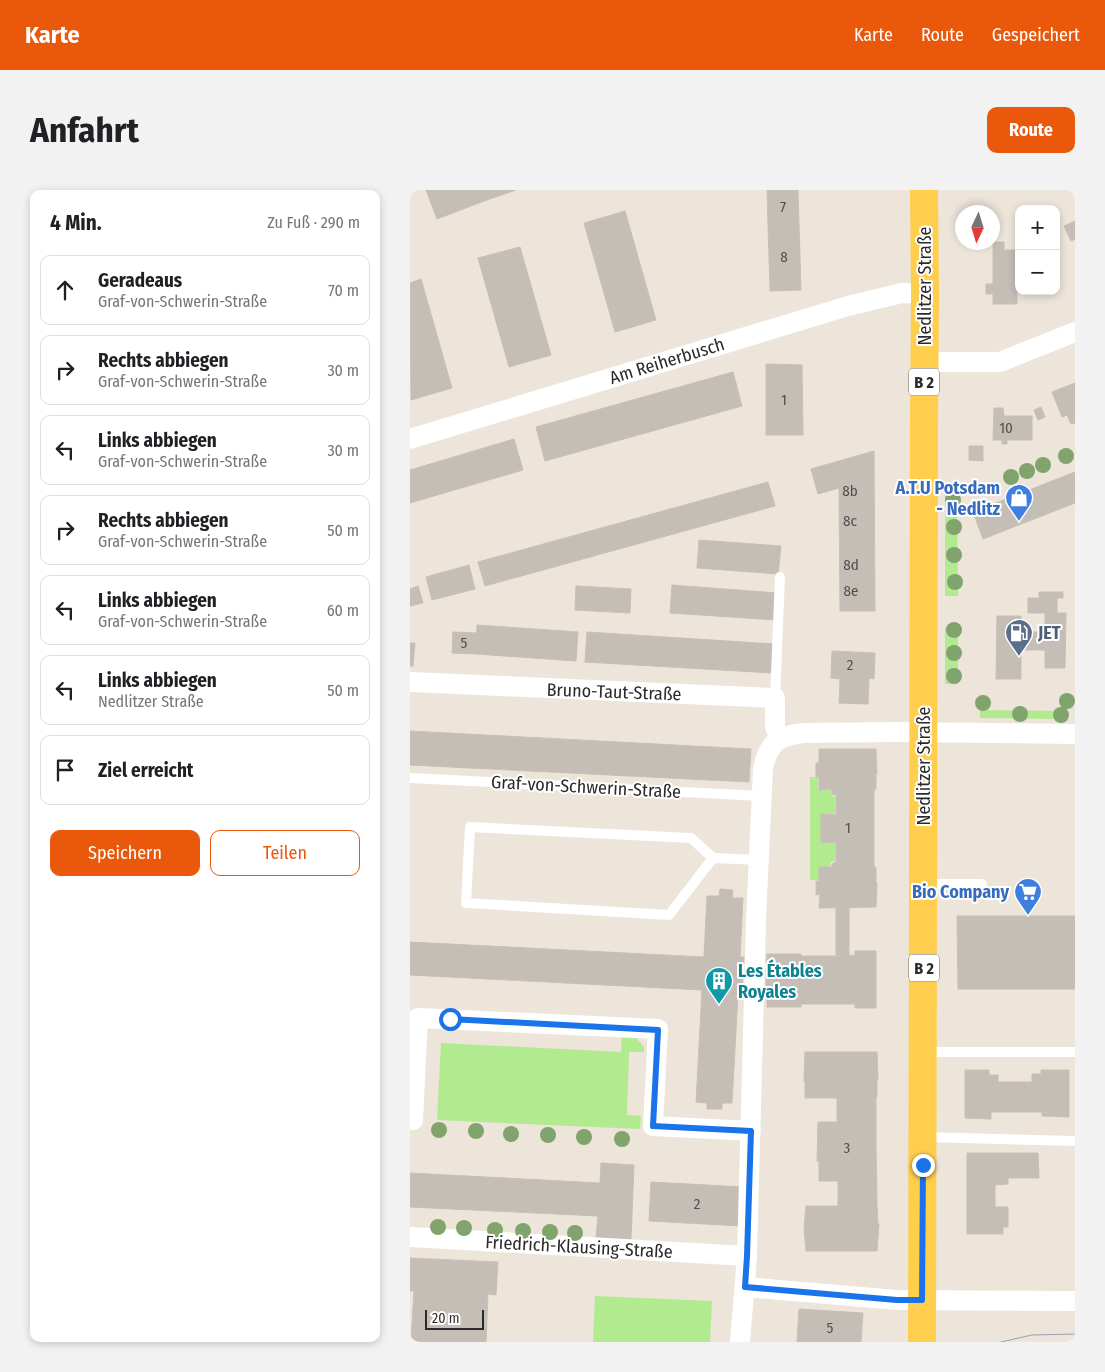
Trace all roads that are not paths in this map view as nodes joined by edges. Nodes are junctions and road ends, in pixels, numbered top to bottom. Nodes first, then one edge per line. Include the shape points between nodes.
1 (924, 190) edge
2 (926, 294) junction
3 (1075, 332) edge
4 (924, 362) junction
5 (410, 439) edge
6 (780, 577) dead end
7 (410, 682) edge
8 (775, 698) junction
9 (924, 732) junction
10 (1075, 734) edge
11 (780, 739) junction
12 (410, 778) edge
13 (762, 796) junction
14 (713, 858) junction
15 (759, 860) junction
16 (924, 884) junction
17 (982, 884) dead end
18 (924, 1052) junction
19 (1075, 1052) edge
20 (413, 1120) dead end
21 (751, 1131) junction
22 (923, 1137) junction
23 (1075, 1141) edge
24 (410, 1237) edge
25 (747, 1256) junction
26 (745, 1287) junction
27 (922, 1300) junction
28 (1075, 1301) edge
29 (740, 1342) edge
30 (922, 1342) edge

1 - 2 main road, Nedlitzer Straße / B 2
2 - 4 main road, Nedlitzer Straße / B 2
2 - 5 street, Am Reiherbusch via 902,293 848,306
3 - 4 street via 1000,362
4 - 9 main road, Nedlitzer Straße / B 2
6 - 8 lane
7 - 8 street, Bruno-Taut-Straße
8 - 11 street via 774,727
9 - 10 street
9 - 11 street via 803,733
9 - 16 main road, Nedlitzer Straße / B 2
11 - 13 street via 766,756
12 - 13 lane, Graf-von-Schwerin-Straße
13 - 15 street
14 - 14 lane via 691,838 470,827 466,903 669,915
14 - 15 lane
15 - 21 street
16 - 17 lane
16 - 18 main road, Nedlitzer Straße / B 2
18 - 19 lane
18 - 22 main road, Nedlitzer Straße / B 2
20 - 21 street via 418,1018 658,1030 653,1126
21 - 25 street
22 - 23 lane
22 - 27 main road, Nedlitzer Straße / B 2
24 - 25 street, Friedrich-Klausing-Straße
25 - 26 street
26 - 27 street
26 - 29 street
27 - 28 street
27 - 30 main road, Nedlitzer Straße / B 2

